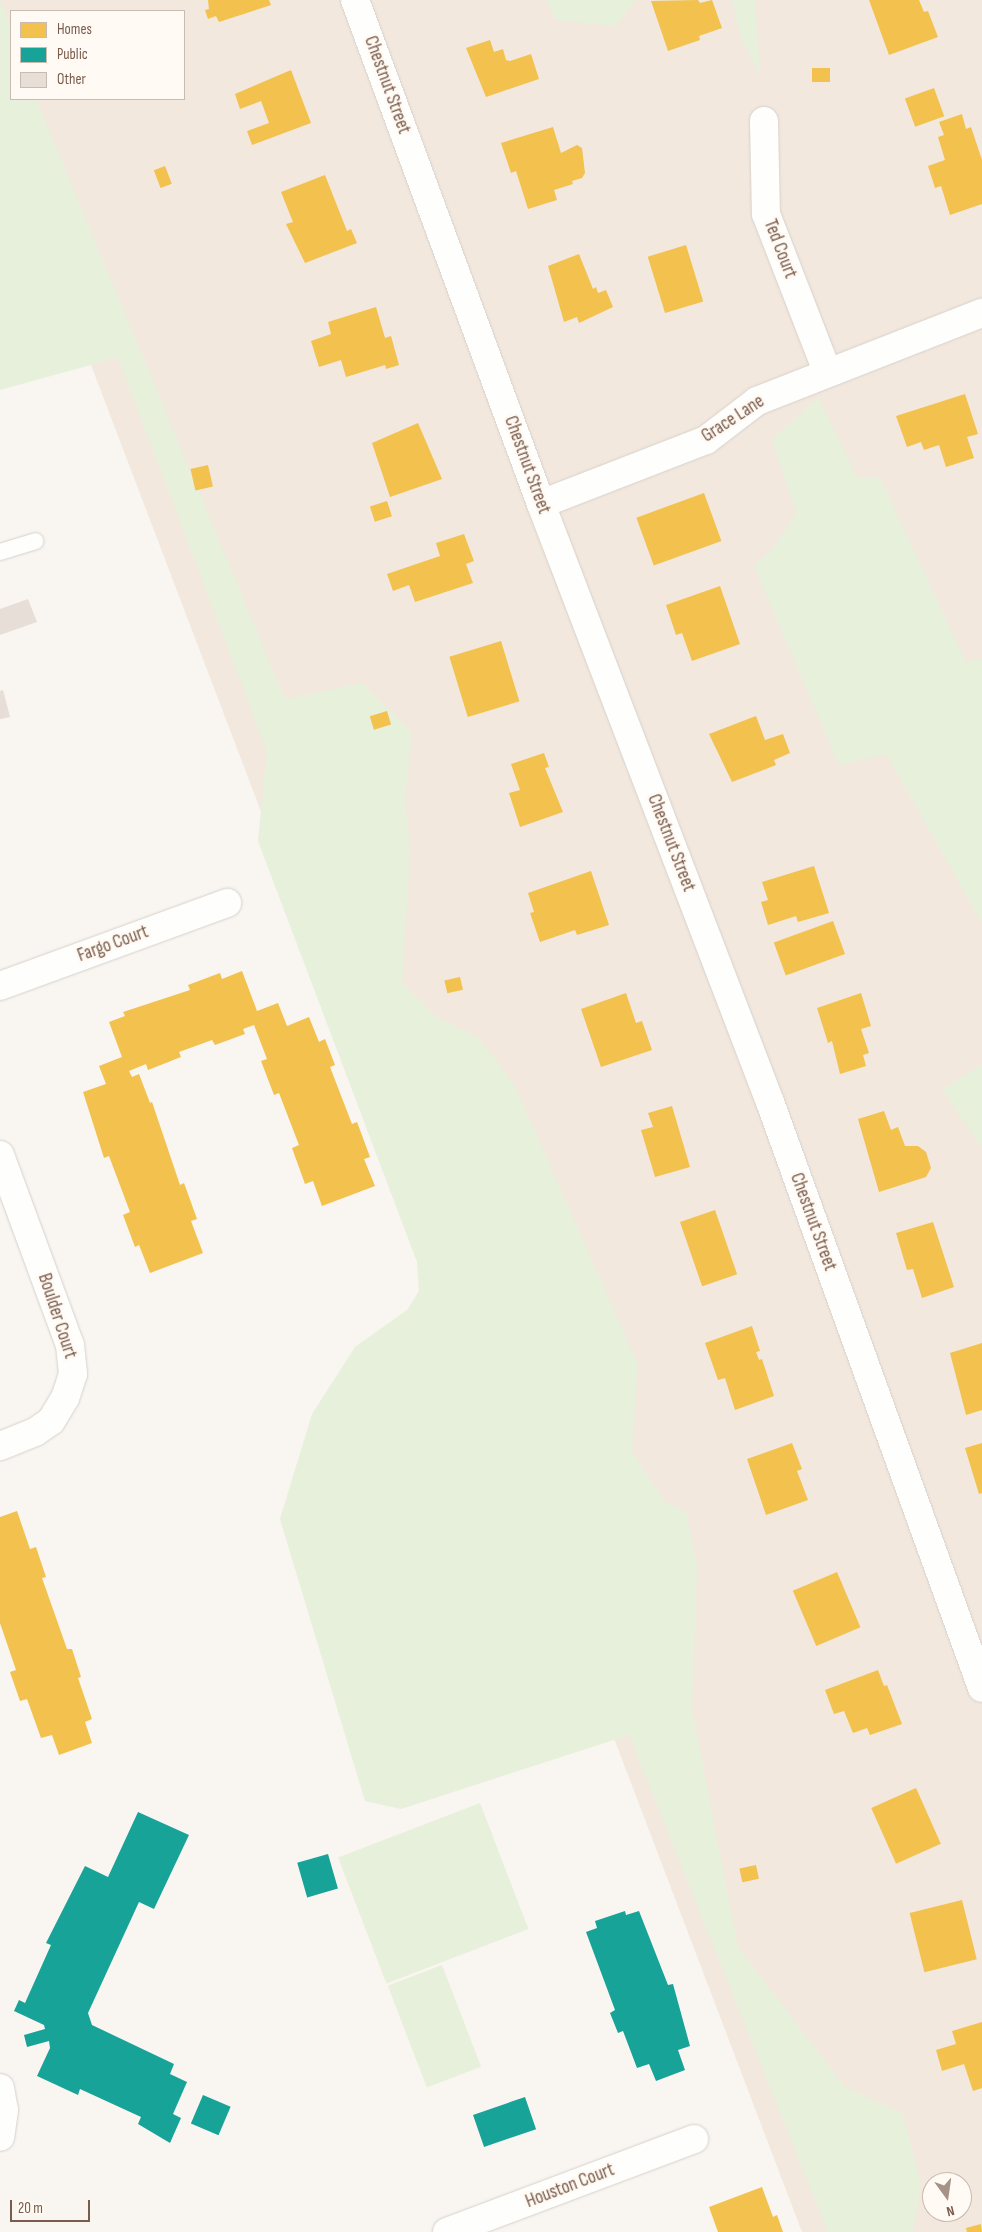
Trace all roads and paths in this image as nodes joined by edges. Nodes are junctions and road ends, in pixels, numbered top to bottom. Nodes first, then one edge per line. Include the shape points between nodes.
1 (356, 0) edge
2 (764, 121) dead end
3 (982, 313) edge
4 (827, 371) junction
5 (541, 504) junction
6 (34, 541) dead end
7 (0, 552) edge
8 (227, 903) dead end
9 (0, 986) edge
10 (0, 1155) edge
11 (0, 1446) edge
12 (982, 1688) edge
13 (0, 2088) edge
14 (0, 2137) edge
15 (694, 2139) dead end
16 (447, 2232) edge

1 - 5 street, Chestnut Street
2 - 4 street, Ted Court via 766,214
3 - 4 street, Grace Lane
4 - 5 street, Grace Lane via 757,401 706,440
5 - 12 street, Chestnut Street via 770,1102
6 - 7 lane
8 - 9 street, Fargo Court
10 - 11 street, Boulder Court via 70,1346 73,1374 66,1398 51,1420 35,1432
13 - 14 street via 4,2110
15 - 16 street, Houston Court

